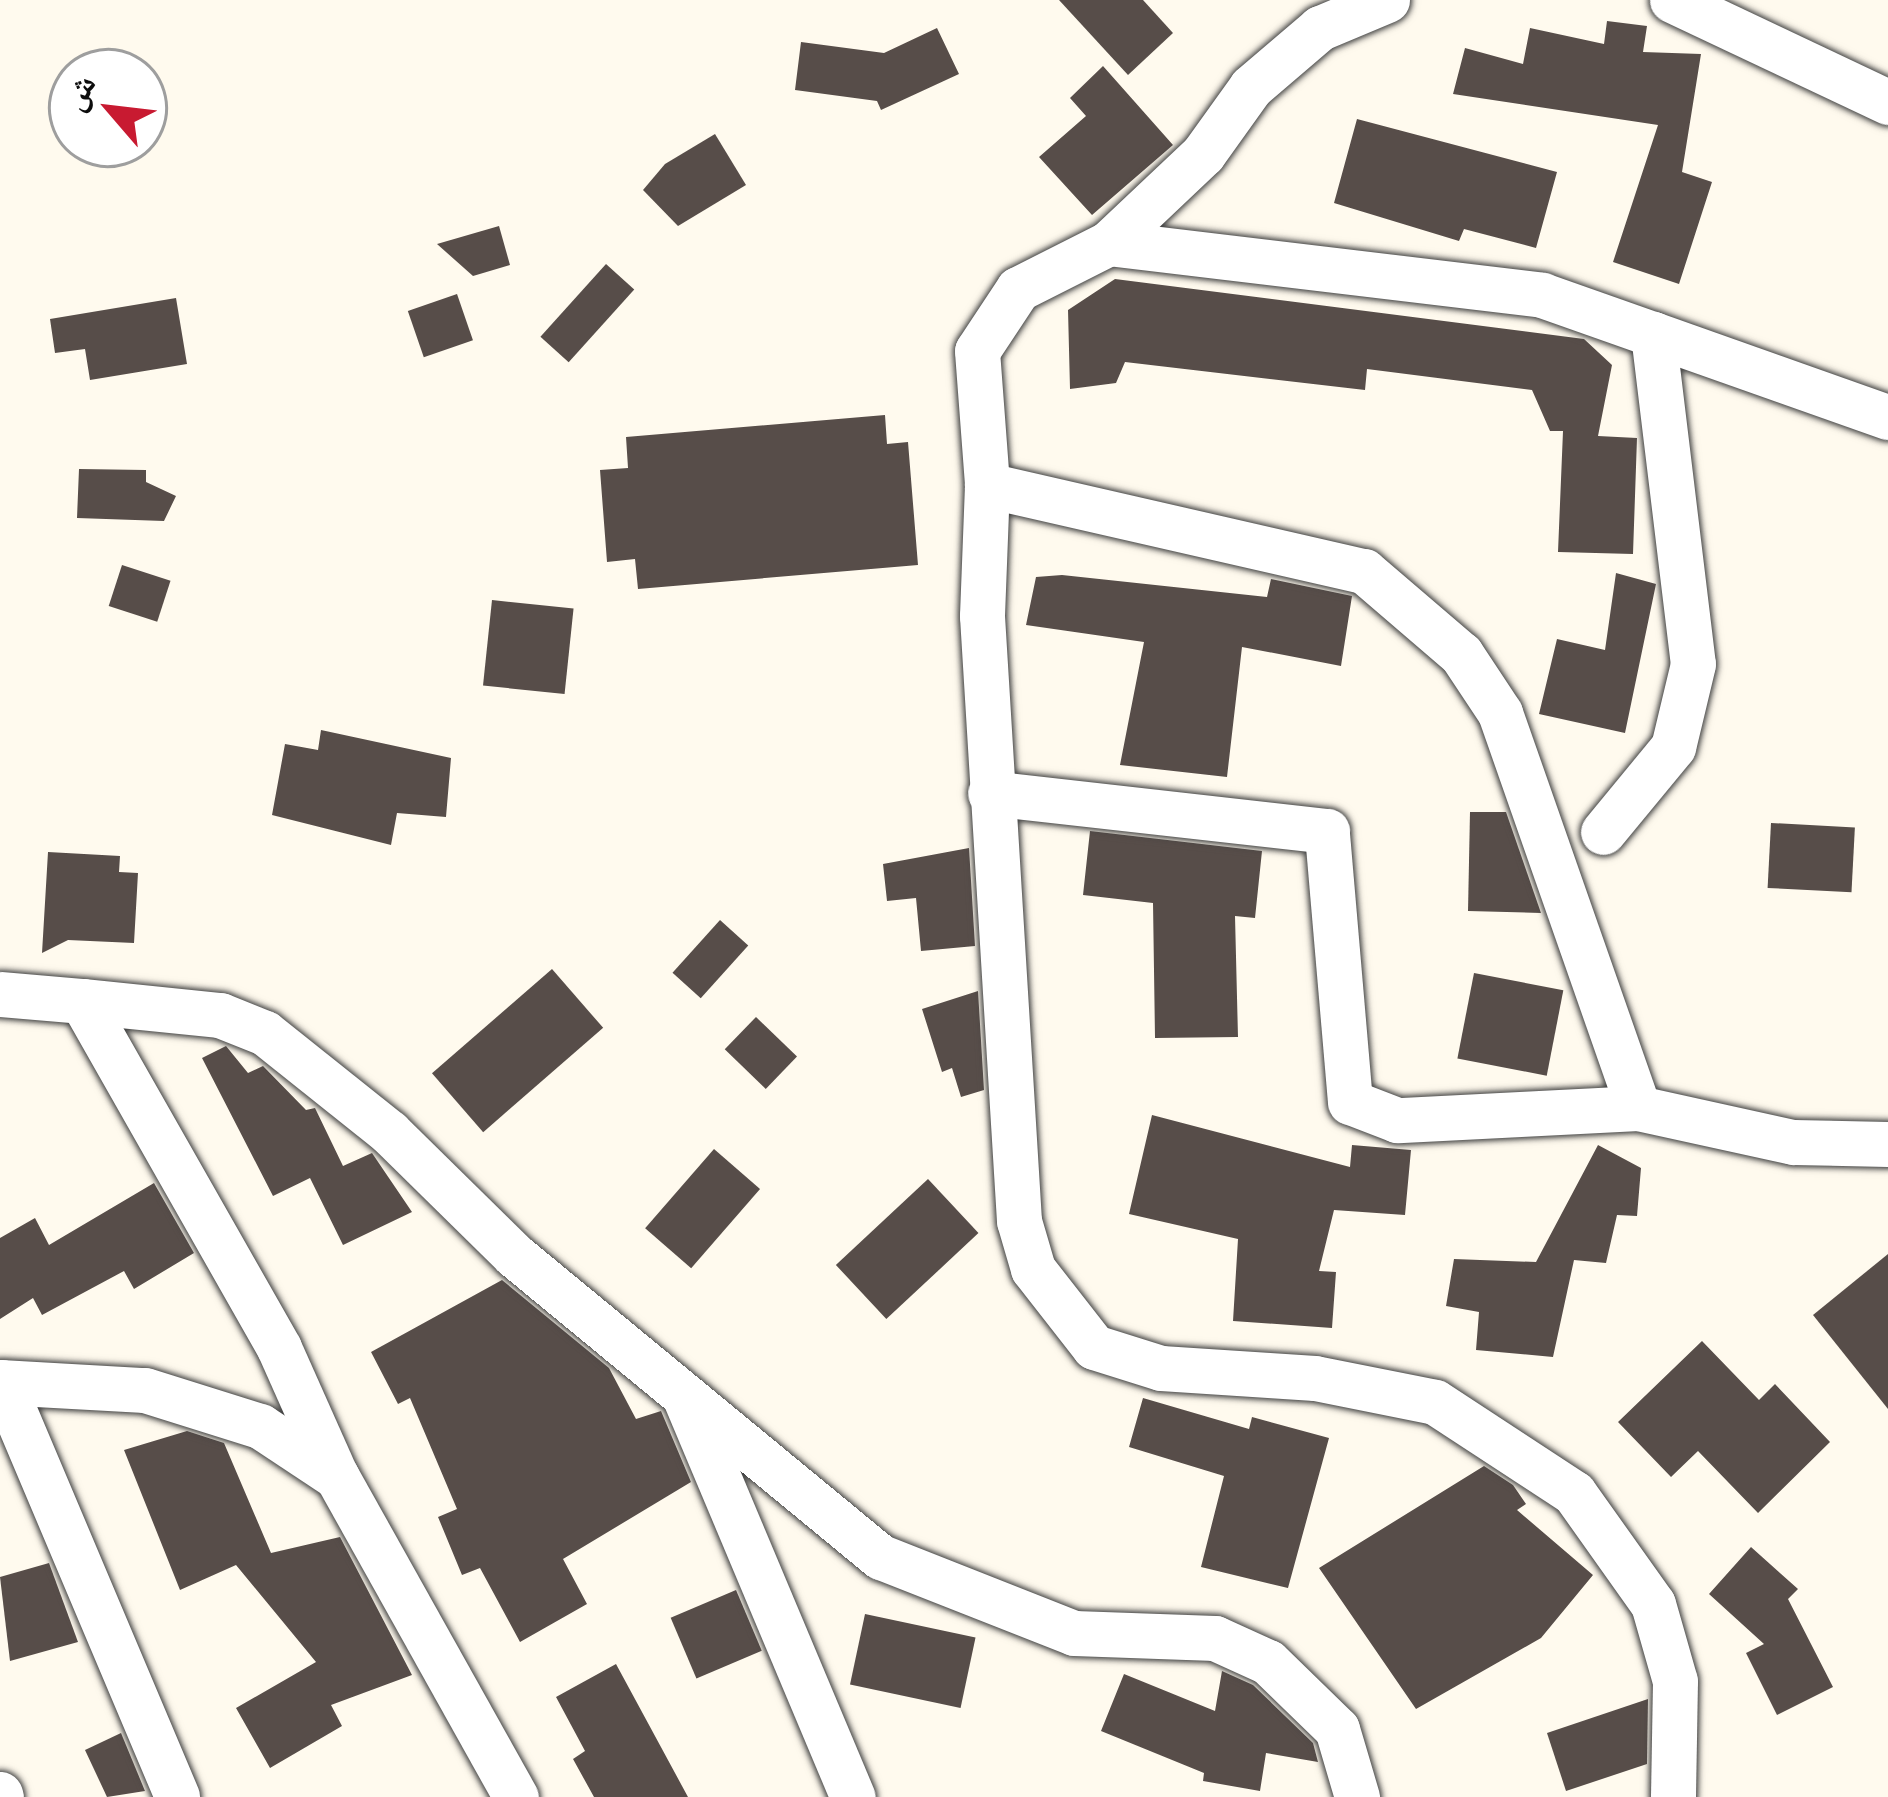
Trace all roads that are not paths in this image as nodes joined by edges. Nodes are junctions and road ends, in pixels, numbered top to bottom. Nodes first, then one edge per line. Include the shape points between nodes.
1 (1387, 0) edge
2 (1672, 0) edge
3 (1888, 102) edge
4 (1109, 243) junction
5 (1653, 334) junction
6 (1888, 417) edge
7 (987, 485) junction
8 (990, 793) junction
9 (1603, 832) dead end
10 (0, 994) edge
11 (82, 1001) junction
12 (1638, 1108) junction
13 (1888, 1144) edge
14 (1, 1382) edge
15 (685, 1397) junction
16 (337, 1477) junction
17 (177, 1797) edge
18 (516, 1797) edge
19 (853, 1797) edge
20 (1357, 1797) edge
21 (1673, 1797) edge

1 - 4 street via 1321,28 1250,87 1203,154
2 - 3 street
4 - 5 street via 1542,295
4 - 7 street via 1018,289 977,351
5 - 6 street
5 - 9 street via 1693,664 1672,747
7 - 8 street
7 - 12 street via 1304,550 1364,571 1447,641 1500,712
8 - 12 street via 1327,831 1350,1102 1396,1120
8 - 21 street via 1019,1221 1059,1312 1094,1347 1161,1368 1316,1378 1435,1402 1574,1493 1653,1604 1675,1681
10 - 11 street
11 - 15 street via 220,1015 265,1033
11 - 16 street via 279,1348
12 - 13 street via 1793,1142
14 - 16 street via 146,1390 260,1426
14 - 17 street
15 - 19 street
15 - 20 street via 881,1557 1074,1633 1215,1638 1268,1662 1337,1729
16 - 18 street

